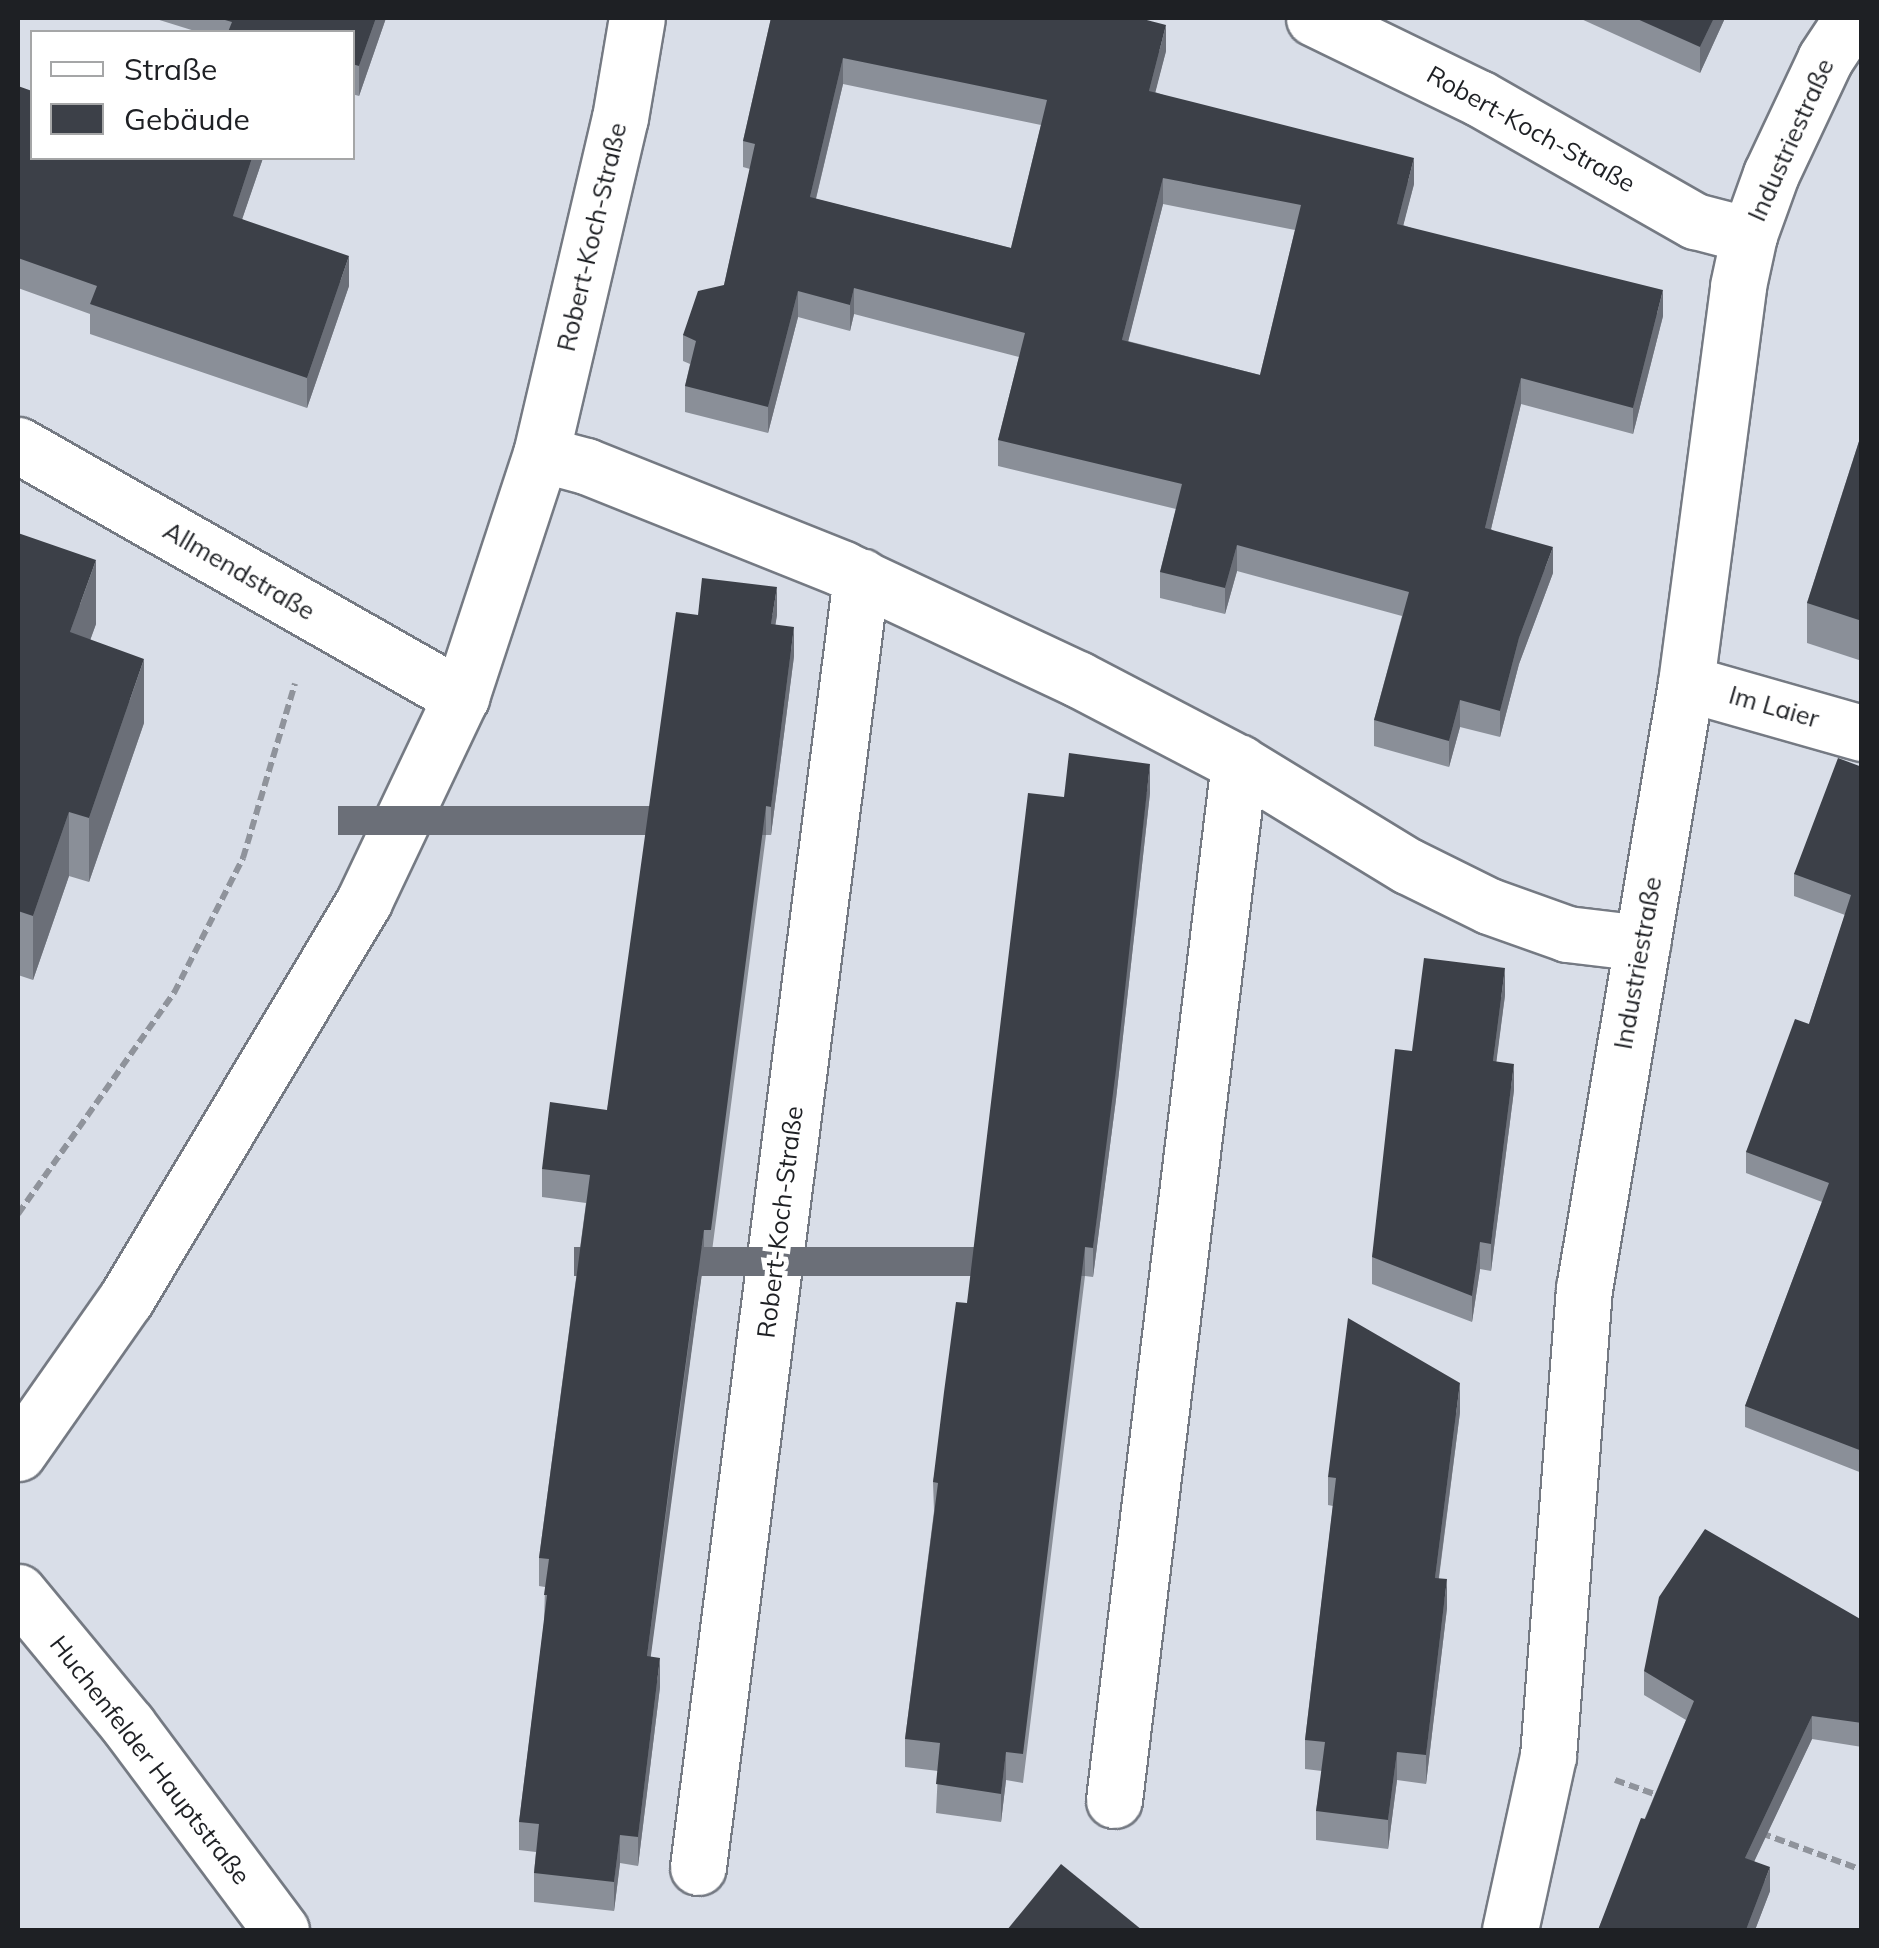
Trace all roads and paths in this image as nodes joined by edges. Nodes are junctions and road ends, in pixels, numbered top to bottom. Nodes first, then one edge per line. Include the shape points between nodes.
1 (637, 18) edge
2 (1314, 18) edge
3 (1852, 18) edge
4 (1748, 235) junction
5 (18, 445) edge
6 (540, 454) junction
7 (861, 576) junction
8 (316, 615) junction
9 (1686, 683) junction
10 (461, 697) junction
11 (1862, 732) edge
12 (1238, 763) junction
13 (1642, 943) junction
14 (18, 1214) edge
15 (18, 1453) edge
16 (18, 1592) edge
17 (1548, 1756) junction
18 (1114, 1800) dead end
19 (1677, 1803) edge
20 (1751, 1830) edge
21 (698, 1867) dead end
22 (1862, 1870) edge
23 (281, 1930) edge
24 (1510, 1930) edge

1 - 6 street, Robert-Koch-Straße via 620,118
2 - 4 street, Robert-Koch-Straße via 1480,98 1695,221
3 - 4 street, Industriestraße via 1810,92
4 - 9 street, Industriestraße
5 - 8 street, Allmendstraße
6 - 7 street via 586,466
6 - 10 street, Robert-Koch-Straße
7 - 12 street
7 - 21 street, Robert-Koch-Straße
8 - 10 street, Allmendstraße
8 - 14 path via 243,858 174,993
9 - 11 street, Im Laier
9 - 13 street, Industriestraße
10 - 15 street, Robert-Koch-Straße via 364,901 126,1299
12 - 13 street via 1408,866 1489,906 1568,934
12 - 18 street
13 - 17 street, Industriestraße via 1584,1290
16 - 23 street, Huchenfelder Hauptstraße via 128,1724
17 - 19 path
17 - 24 street, Industriestraße
20 - 22 path

